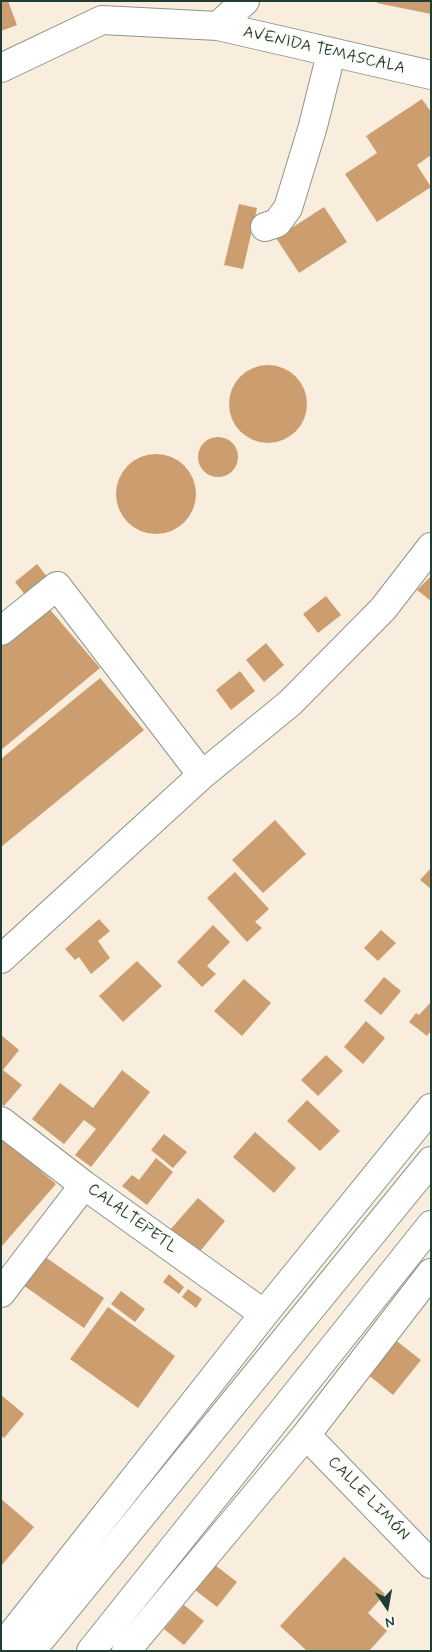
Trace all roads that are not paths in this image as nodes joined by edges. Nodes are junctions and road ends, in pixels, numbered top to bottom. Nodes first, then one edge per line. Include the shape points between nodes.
1 (245, 1) edge
2 (98, 11) edge
3 (218, 26) junction
4 (331, 54) junction
5 (1, 68) edge
6 (431, 75) edge
7 (265, 227) dead end
8 (431, 546) edge
9 (1, 631) edge
10 (202, 776) junction
11 (1, 959) edge
12 (431, 1108) edge
13 (1, 1121) edge
14 (431, 1161) edge
15 (84, 1185) junction
16 (431, 1225) edge
17 (431, 1272) edge
18 (1, 1293) edge
19 (264, 1314) junction
20 (306, 1435) junction
21 (431, 1564) edge
22 (1, 1648) edge
23 (31, 1651) edge
24 (91, 1651) edge
25 (126, 1651) edge

1 - 3 street
2 - 3 street, AVENIDA TEMASCALA
2 - 5 street
3 - 4 street, AVENIDA TEMASCALA
4 - 6 street, AVENIDA TEMASCALA
4 - 7 street via 288,208 277,223
8 - 10 street via 383,609 290,703
9 - 10 street via 57,586
10 - 11 street
12 - 19 street
13 - 15 street, CALALTEPETL
14 - 23 street
15 - 18 street
15 - 19 street, CALALTEPETL
16 - 24 street
17 - 20 street
19 - 22 street
20 - 21 street, CALLE LIMÓN
20 - 25 street

